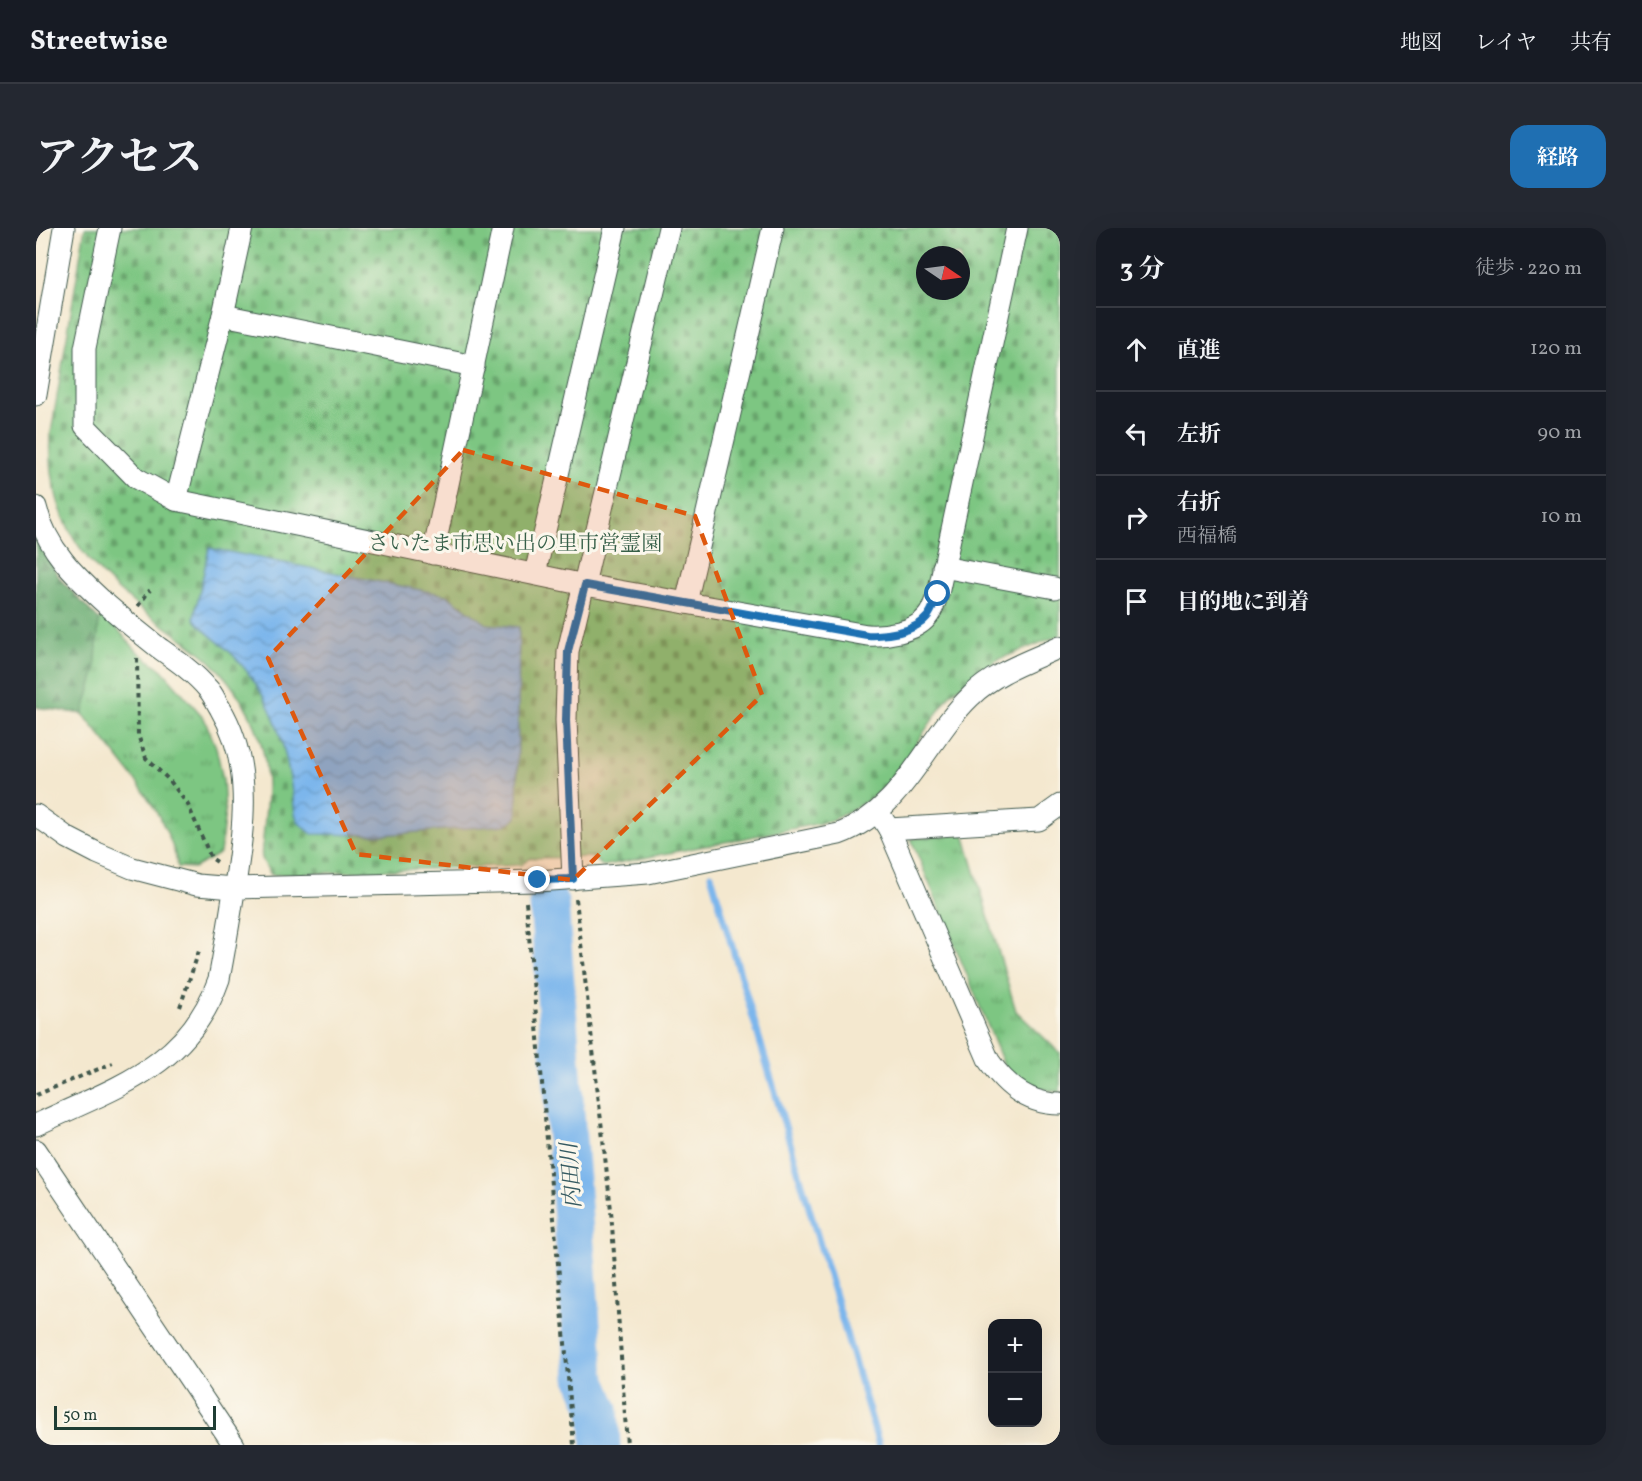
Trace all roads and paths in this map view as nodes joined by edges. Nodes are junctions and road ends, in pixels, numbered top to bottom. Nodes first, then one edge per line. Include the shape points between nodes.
1 (64, 228) edge
2 (110, 228) edge
3 (242, 228) edge
4 (503, 228) edge
5 (615, 228) edge
6 (669, 228) edge
7 (773, 228) edge
8 (1017, 228) edge
9 (223, 315) junction
10 (40, 349) edge
11 (474, 366) junction
12 (36, 394) edge
13 (176, 500) junction
14 (36, 507) edge
15 (433, 554) junction
16 (943, 567) junction
17 (535, 574) junction
18 (585, 585) junction
19 (1055, 588) dead end
20 (150, 590) dead end
21 (686, 603) junction
22 (135, 612) dead end
23 (1060, 647) edge
24 (137, 651) dead end
25 (1060, 805) edge
26 (36, 815) edge
27 (884, 820) junction
28 (217, 863) dead end
29 (567, 879) junction
30 (531, 881) junction
31 (234, 888) junction
32 (200, 948) dead end
33 (174, 1015) dead end
34 (121, 1059) dead end
35 (36, 1095) edge
36 (1060, 1104) edge
37 (36, 1125) edge
38 (36, 1150) edge
39 (234, 1445) edge
40 (574, 1445) edge
41 (627, 1445) edge

1 - 10 street
2 - 13 street via 85,348 86,426 136,478
3 - 9 street
4 - 11 street
5 - 17 street
6 - 18 street
7 - 21 street
8 - 16 street
9 - 11 street
9 - 13 street
10 - 12 street
11 - 15 street
13 - 15 street
14 - 31 street via 51,546 63,563 128,624 208,689 226,718 243,778 244,806
15 - 17 street
16 - 19 street
16 - 21 street via 938,594 927,617 888,636
17 - 18 street
18 - 21 street
18 - 29 street via 568,651
20 - 22 path
23 - 27 street via 979,688 956,712 895,796
24 - 28 path via 138,735 146,758 181,793 211,858
25 - 27 street via 1040,820
26 - 31 street via 68,838 132,868 197,885
27 - 29 street via 863,823 839,834 648,873
27 - 36 street via 989,1061 1019,1093 1036,1101
29 - 30 street
29 - 41 path via 611,1210
30 - 31 street
30 - 40 path
31 - 37 street via 219,980 196,1026 171,1054 143,1074
32 - 33 path
34 - 35 path
38 - 39 street

